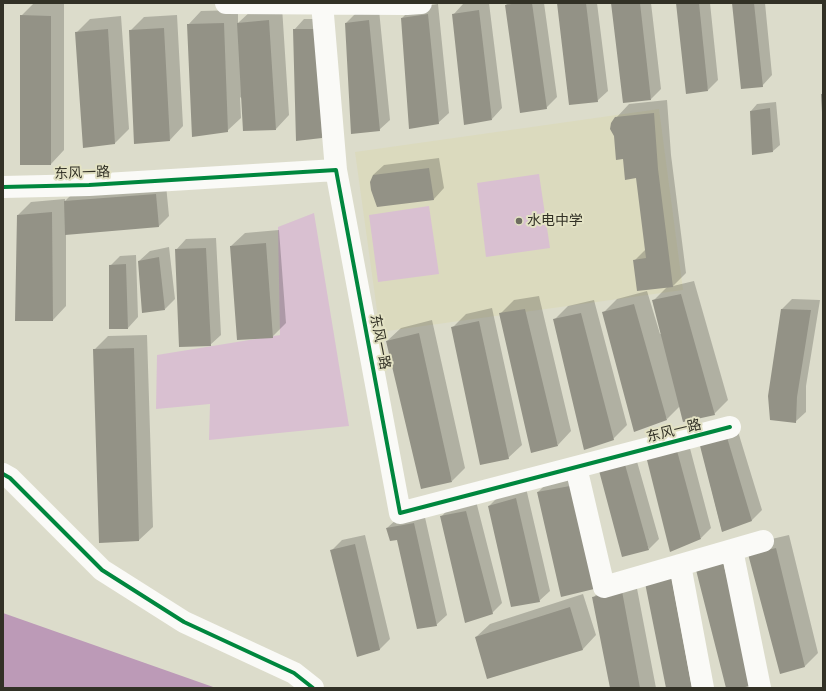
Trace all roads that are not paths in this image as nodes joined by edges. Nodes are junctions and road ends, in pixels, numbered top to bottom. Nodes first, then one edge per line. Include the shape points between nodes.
1 (226, 3) edge
2 (322, 3) edge
3 (421, 3) edge
4 (381, 4) edge
5 (336, 170) junction
6 (3, 186) edge
7 (730, 427) dead end
8 (576, 467) junction
9 (3, 474) edge
10 (763, 541) dead end
11 (732, 550) junction
12 (680, 565) junction
13 (313, 688) edge
14 (703, 688) edge
15 (760, 688) edge

1 - 2 street
2 - 4 street
2 - 5 street
3 - 4 street
5 - 6 street, 东风一路 via 89,185
5 - 8 street, 东风一路 via 400,513
7 - 8 street, 东风一路
8 - 12 street via 604,587
9 - 13 street via 10,478 102,570 184,622 294,672
10 - 11 street
11 - 12 street
11 - 15 street
12 - 14 street

